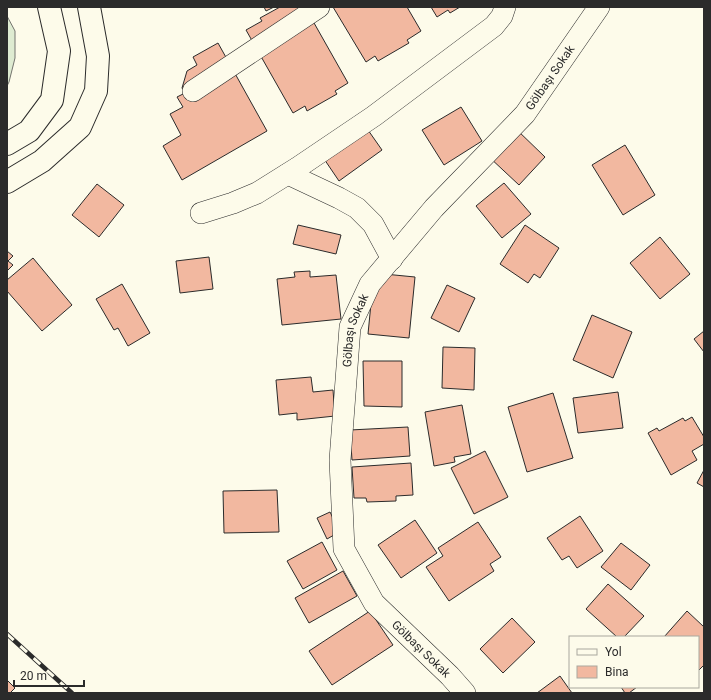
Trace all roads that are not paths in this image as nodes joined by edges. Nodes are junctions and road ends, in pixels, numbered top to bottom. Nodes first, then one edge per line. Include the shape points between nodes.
1 (49, 7) edge
2 (89, 7) edge
3 (319, 7) edge
4 (505, 7) edge
5 (599, 7) edge
6 (193, 91) dead end
7 (7, 144) edge
8 (288, 174) junction
9 (7, 182) edge
10 (201, 213) dead end
11 (392, 259) junction
12 (465, 693) edge

1 - 7 highway via 59,51 52,100 29,131
2 - 9 highway via 98,56 96,91 80,127 42,161
3 - 6 street
4 - 8 street via 494,26 374,116
5 - 11 street, Gölbaşı Sokak via 525,114 434,208
8 - 10 street via 257,193
8 - 11 street via 357,208 373,224
11 - 12 street, Gölbaşı Sokak via 370,284 350,327 340,460 344,549 374,603

